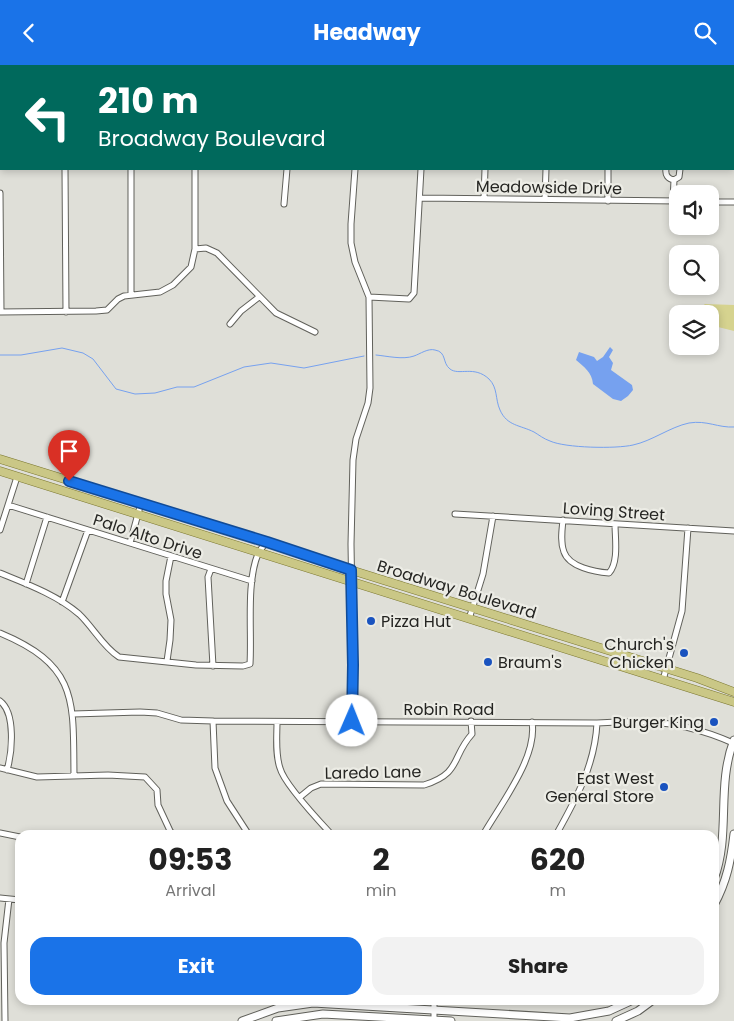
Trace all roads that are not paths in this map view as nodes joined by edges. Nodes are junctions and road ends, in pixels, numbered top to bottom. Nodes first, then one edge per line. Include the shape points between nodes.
1 (65, 170) edge
2 (131, 170) edge
3 (195, 170) edge
4 (287, 170) edge
5 (354, 170) edge
6 (422, 170) edge
7 (485, 170) edge
8 (546, 170) edge
9 (608, 170) edge
10 (666, 170) edge
11 (680, 170) edge
12 (674, 180) junction
13 (674, 185) edge
14 (0, 193) edge
15 (420, 198) junction
16 (484, 198) junction
17 (545, 199) junction
18 (608, 201) junction
19 (669, 201) edge
20 (719, 202) edge
21 (734, 202) edge
22 (284, 204) dead end
23 (195, 249) junction
24 (131, 295) junction
25 (259, 297) junction
26 (369, 297) junction
27 (0, 312) edge
28 (66, 312) junction
29 (230, 324) dead end
30 (315, 332) dead end
31 (0, 459) edge
32 (0, 471) edge
33 (18, 477) junction
34 (141, 503) junction
35 (8, 505) junction
36 (137, 514) junction
37 (455, 514) dead end
38 (493, 516) junction
39 (47, 517) junction
40 (563, 520) junction
41 (615, 523) junction
42 (688, 528) junction
43 (0, 530) edge
44 (88, 530) junction
45 (734, 531) edge
46 (267, 542) junction
47 (130, 543) junction
48 (258, 552) junction
49 (171, 556) junction
50 (211, 569) junction
51 (351, 570) junction
52 (0, 573) edge
53 (252, 581) junction
54 (351, 582) junction
55 (26, 584) junction
56 (62, 602) junction
57 (472, 608) junction
58 (469, 619) junction
59 (0, 633) edge
60 (599, 648) junction
61 (595, 658) junction
62 (167, 661) junction
63 (213, 665) junction
64 (666, 669) junction
65 (663, 680) junction
66 (734, 692) edge
67 (0, 701) edge
68 (734, 702) edge
69 (73, 714) junction
70 (213, 721) junction
71 (352, 721) junction
72 (471, 721) junction
73 (277, 722) junction
74 (532, 722) junction
75 (597, 723) junction
76 (733, 741) edge
77 (0, 768) edge
78 (7, 770) junction
79 (74, 776) junction
80 (300, 797) junction
81 (169, 830) edge
82 (246, 830) edge
83 (328, 830) edge
84 (486, 830) edge
85 (559, 830) edge
86 (0, 833) edge
87 (734, 834) edge
88 (15, 836) edge
89 (719, 862) edge
90 (719, 896) edge
91 (0, 898) edge
92 (9, 899) junction
93 (15, 900) edge
94 (299, 1005) edge
95 (339, 1005) edge
96 (358, 1005) edge
97 (434, 1005) edge
98 (622, 1005) edge
99 (635, 1005) edge
100 (646, 1005) edge
101 (434, 1009) junction
102 (638, 1011) junction
103 (339, 1015) junction
104 (547, 1019) edge
105 (245, 1020) edge
106 (434, 1020) junction
107 (5, 1021) edge
108 (276, 1021) edge
109 (451, 1021) edge
110 (616, 1021) edge

1 - 28 street
2 - 24 street
3 - 23 street
4 - 22 street
5 - 26 street via 351,243
6 - 15 street
7 - 16 street
8 - 17 street
9 - 18 street
10 - 12 street via 666,175
11 - 12 street via 679,177
12 - 13 street
14 - 27 street
15 - 16 street, Meadowside Drive
15 - 26 street via 414,293 408,299
16 - 17 street, Meadowside Drive
17 - 18 street, Meadowside Drive
18 - 19 street, Meadowside Drive
20 - 21 street
23 - 24 street via 191,267 173,285 160,292
23 - 25 street via 206,248 217,253
24 - 28 street via 118,299 107,310
25 - 29 street
25 - 30 street via 276,313
26 - 51 street via 370,388 353,459
27 - 28 street
31 - 34 main road, Broadway Boulevard
32 - 33 main road, Broadway Boulevard
33 - 35 street
33 - 36 main road, Broadway Boulevard
34 - 36 street
34 - 46 main road, Broadway Boulevard
35 - 39 street, Palo Alto Drive
35 - 43 street
36 - 47 street
36 - 48 main road, Broadway Boulevard
37 - 38 street, Loving Street
38 - 40 street, Loving Street
38 - 57 street via 483,574
39 - 44 street, Palo Alto Drive
39 - 55 street
40 - 41 street, Loving Street
40 - 41 street via 564,553 570,561 587,569 609,573 613,569 616,549
41 - 42 street, Loving Street
42 - 45 street, Loving Street
42 - 64 street via 682,611
44 - 47 street, Palo Alto Drive
44 - 56 street
46 - 48 street
46 - 51 main road, Broadway Boulevard
47 - 49 street, Palo Alto Drive
48 - 53 street
48 - 54 main road, Broadway Boulevard
49 - 50 street, Palo Alto Drive
49 - 62 street via 166,581 172,620
50 - 53 street, Palo Alto Drive
50 - 63 street via 208,577
51 - 54 street
51 - 57 main road, Broadway Boulevard
52 - 55 street
53 - 63 street via 250,664
54 - 58 main road, Broadway Boulevard
54 - 71 street
55 - 56 street
56 - 62 street via 78,613 119,657
57 - 58 street
57 - 60 main road, Broadway Boulevard
58 - 61 main road, Broadway Boulevard
59 - 69 street via 33,649 55,668 66,686
60 - 61 main road
60 - 64 main road, Broadway Boulevard
61 - 65 main road, Broadway Boulevard
62 - 63 street
64 - 65 street
64 - 66 main road, Broadway Boulevard
65 - 68 main road, Broadway Boulevard
67 - 78 street via 9,713 10,759
69 - 70 street, Robin Road via 157,713 182,720
69 - 79 street
70 - 73 street, Robin Road
70 - 82 street via 215,767 226,801
71 - 72 street, Robin Road
71 - 73 street, Robin Road
72 - 74 street, Robin Road
72 - 80 street, Laredo Lane via 472,734 448,774 438,780 424,785 321,784
73 - 80 street via 280,768
74 - 75 street, Robin Road
74 - 84 street via 534,732 525,763
75 - 76 street, Robin Road via 648,721 690,728
75 - 85 street via 590,768
76 - 89 main road via 725,774
77 - 78 street
78 - 79 street via 37,777
79 - 81 street via 145,777 157,789 158,805
80 - 83 street
86 - 88 street
87 - 90 main road via 730,866
91 - 92 street
92 - 93 street
92 - 107 street via 4,943
94 - 105 main road via 278,1008
95 - 103 main road
96 - 101 main road
97 - 101 street
98 - 104 main road via 584,1016
99 - 102 main road
100 - 102 main road
101 - 104 main road
101 - 106 street
102 - 110 main road
103 - 106 main road
103 - 108 main road via 305,1015
106 - 109 main road

